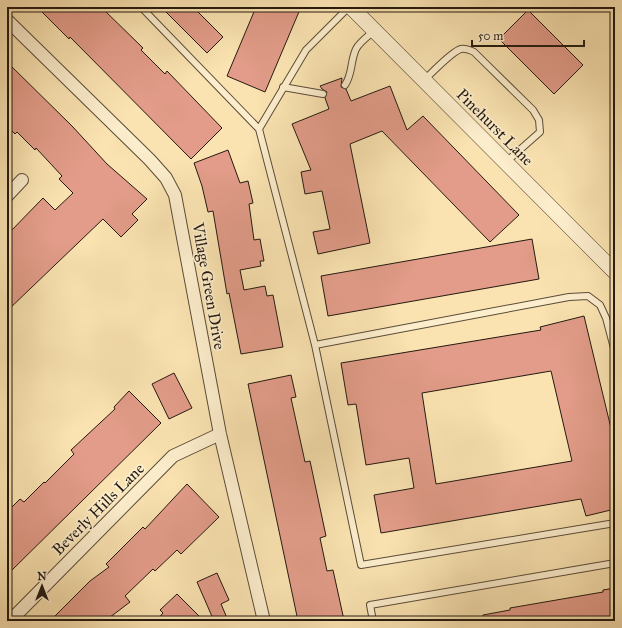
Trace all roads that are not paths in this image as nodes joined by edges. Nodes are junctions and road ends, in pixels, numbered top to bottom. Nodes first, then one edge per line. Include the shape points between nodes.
1 (141, 7) edge
2 (350, 7) edge
3 (7, 20) edge
4 (374, 30) junction
5 (424, 80) junction
6 (345, 85) dead end
7 (283, 87) junction
8 (323, 94) dead end
9 (259, 129) junction
10 (505, 163) junction
11 (22, 180) dead end
12 (7, 196) edge
13 (615, 272) edge
14 (315, 345) junction
15 (615, 352) edge
16 (220, 434) junction
17 (615, 523) edge
18 (615, 563) edge
19 (10, 621) edge
20 (264, 621) edge
21 (373, 621) edge

1 - 9 lane
2 - 4 street, Pinehurst Lane
2 - 7 lane via 306,50
3 - 16 street, Village Green Drive via 150,160 166,178 175,195
4 - 5 street, Pinehurst Lane
4 - 6 lane via 356,48 351,77
5 - 10 street, Pinehurst Lane
5 - 10 lane via 460,49 467,49 474,52 533,110 539,120 540,132
7 - 8 lane
7 - 9 lane
9 - 14 lane
10 - 13 street, Pinehurst Lane
11 - 12 street
14 - 15 lane via 569,297 588,296 600,305
14 - 17 lane via 361,565
16 - 19 street, Beverly Hills Lane via 173,456
16 - 20 street, Village Green Drive
18 - 21 lane via 370,605

